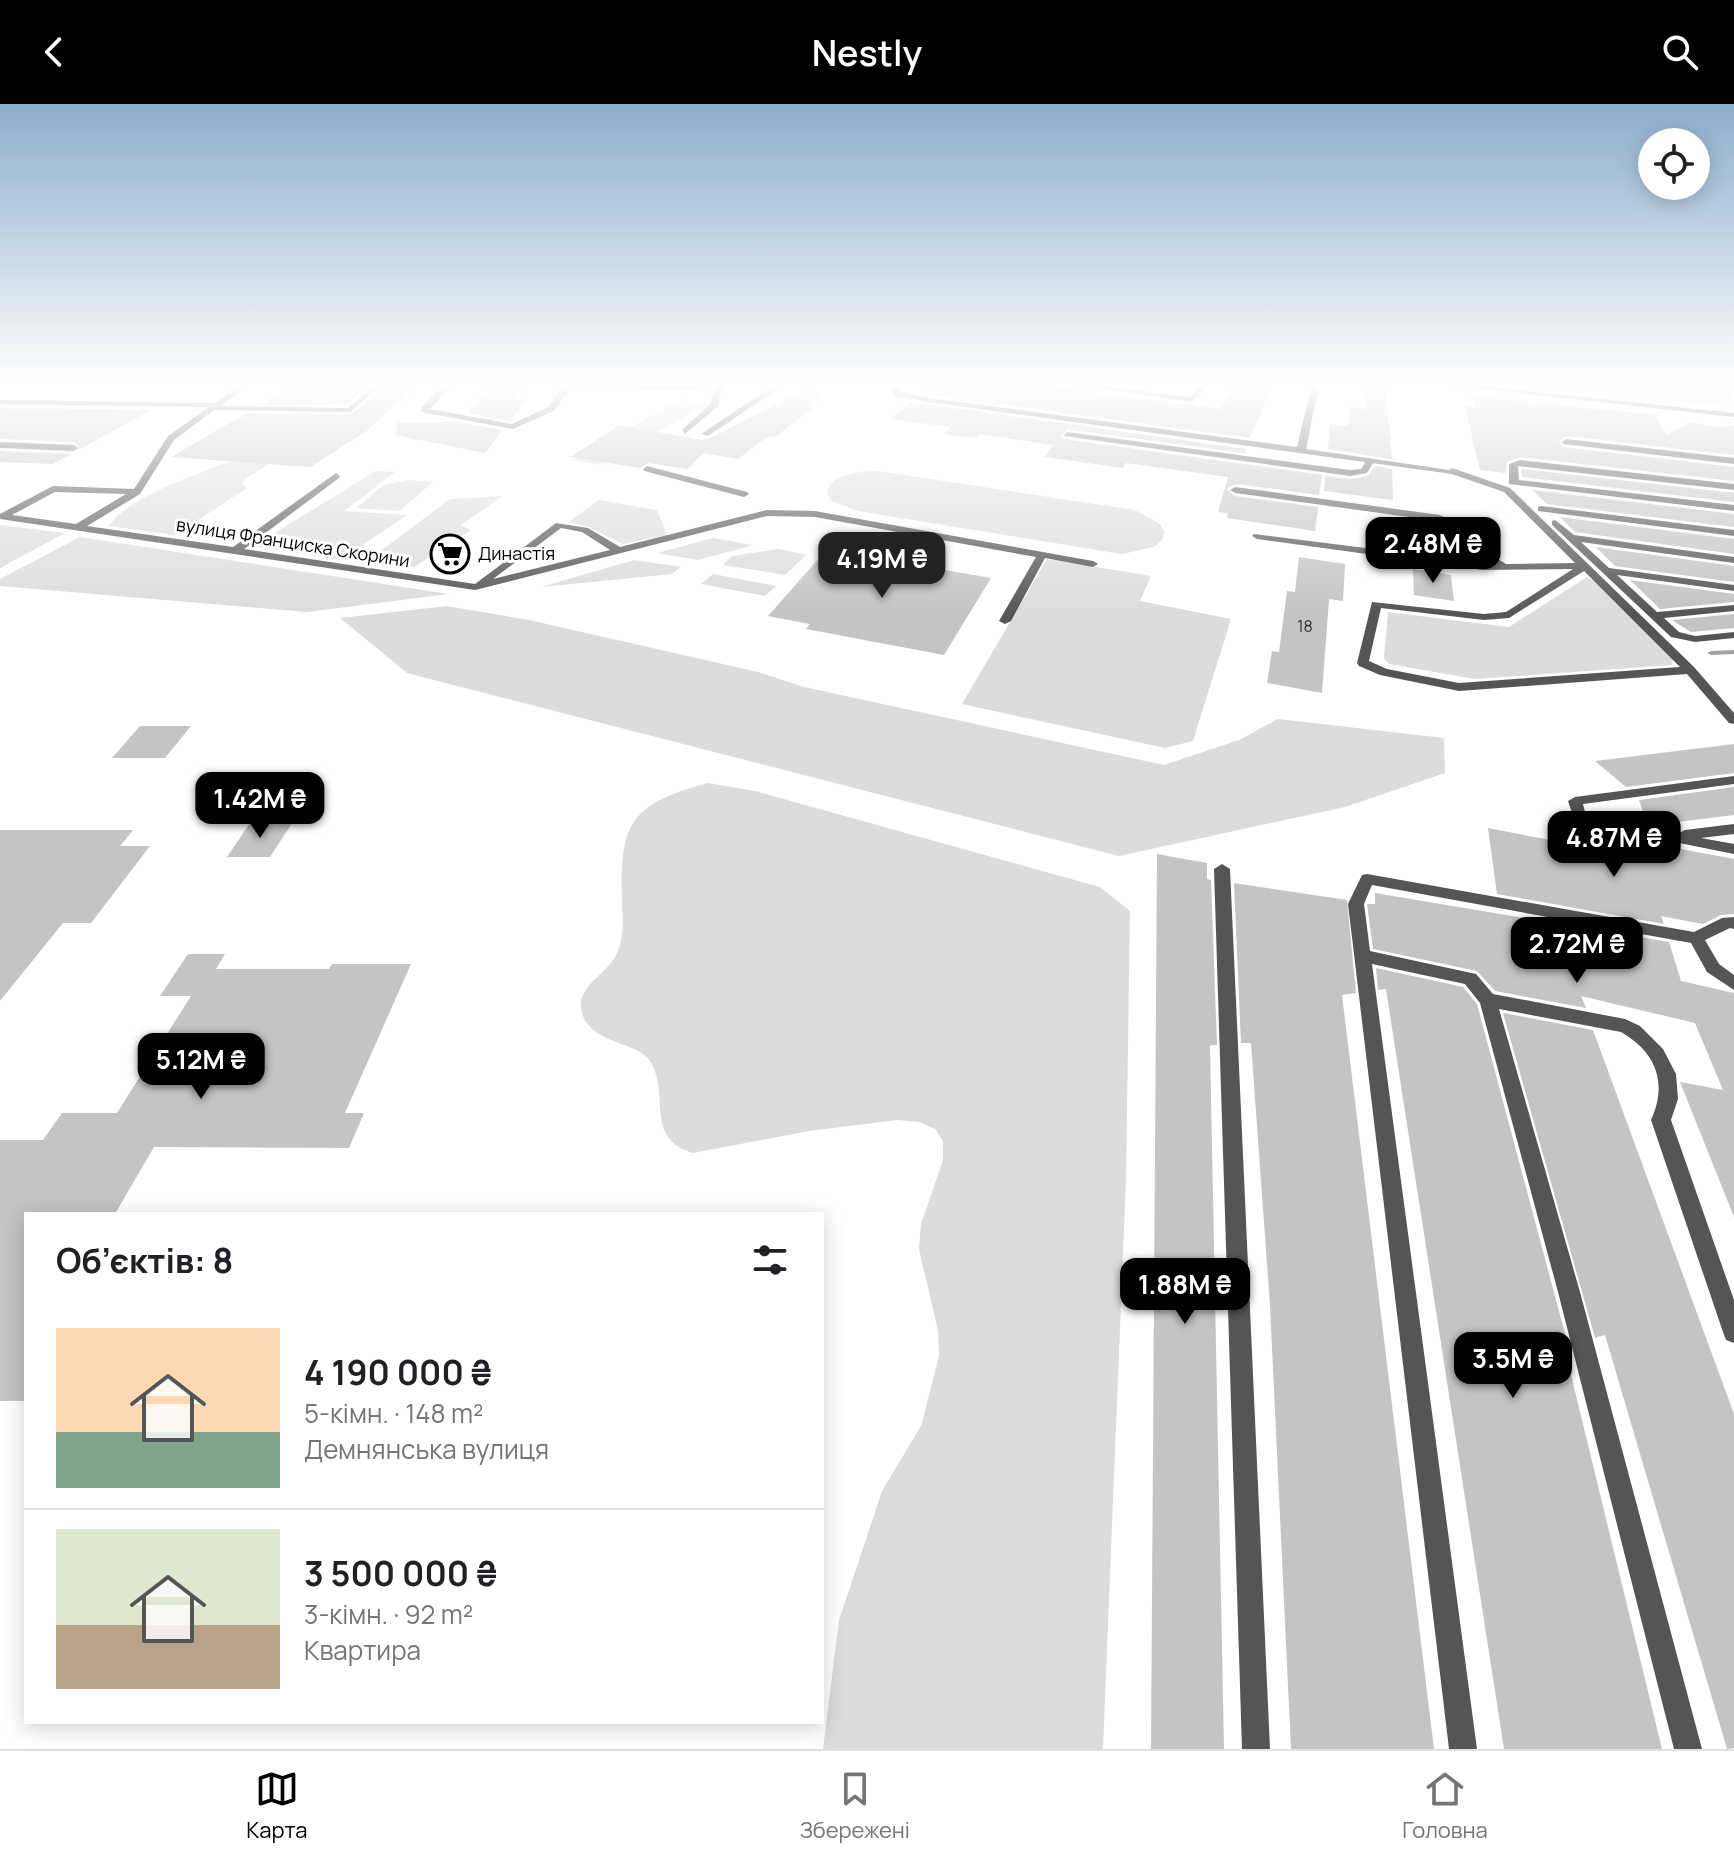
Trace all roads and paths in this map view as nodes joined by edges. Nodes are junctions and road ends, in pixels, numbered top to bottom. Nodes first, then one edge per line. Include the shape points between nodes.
1 (1371, 460) edge
2 (157, 461) edge
3 (1261, 461) edge
4 (1377, 461) edge
5 (647, 469) dead end
6 (1452, 471) junction
7 (336, 476) dead end
8 (1514, 482) junction
9 (1734, 487) edge
10 (1235, 490) dead end
11 (137, 492) junction
12 (744, 494) dead end
13 (791, 501) dead end
14 (1734, 508) edge
15 (1541, 509) junction
16 (775, 513) junction
17 (78, 527) junction
18 (1734, 533) edge
19 (1257, 536) dead end
20 (1572, 538) junction
21 (236, 550) junction
22 (618, 550) junction
23 (1042, 555) junction
24 (1734, 560) edge
25 (1093, 564) dead end
26 (1585, 566) junction
27 (1506, 567) junction
28 (1604, 570) junction
29 (475, 587) junction
30 (1734, 588) edge
31 (1734, 608) edge
32 (1655, 616) junction
33 (1005, 621) dead end
34 (1734, 635) edge
35 (1690, 670) junction
36 (1734, 720) edge
37 (1734, 780) edge
38 (1734, 829) edge
39 (1671, 837) junction
40 (1734, 849) edge
41 (1222, 869) dead end
42 (1734, 923) edge
43 (1696, 938) junction
44 (1363, 956) junction
45 (1734, 984) edge
46 (1488, 1000) junction
47 (1734, 1332) edge
48 (1256, 1749) edge
49 (1463, 1749) edge
50 (1688, 1749) edge

1 - 3 street via 1364,471 1343,472
2 - 11 street
4 - 6 street
5 - 12 street
6 - 8 street
6 - 26 street via 1507,490
7 - 21 street
8 - 9 street via 1513,464 1520,463
8 - 14 street
8 - 15 street
10 - 27 street via 1440,518 1462,528 1476,550
11 - 17 street
11 - 17 street, вулиця Франциска Скорини via 53,489 2,517
13 - 16 street
15 - 18 street
15 - 20 street
16 - 22 street, вулиця Франциска Скорини
16 - 23 street, вулиця Франциска Скорини via 815,514
17 - 21 street, вулиця Франциска Скорини
19 - 27 street
20 - 24 street
20 - 28 street
21 - 29 street, вулиця Франциска Скорини
22 - 29 street, вулиця Франциска Скорини
22 - 29 street via 585,530 559,525
23 - 25 street, вулиця Франциска Скорини
23 - 33 street
26 - 27 street
26 - 35 street
26 - 35 street via 1509,615 1484,617 1376,604 1363,663 1459,687
28 - 30 street
28 - 32 street
31 - 32 street
32 - 34 street via 1675,635
35 - 36 street
37 - 39 street via 1575,801 1580,819
38 - 39 street
39 - 40 street
41 - 48 street
42 - 43 street
43 - 44 street via 1367,879 1356,904
43 - 45 street via 1713,968
44 - 46 street via 1470,979
44 - 49 street
46 - 47 street via 1625,1026 1644,1035 1656,1049 1669,1096 1661,1120
46 - 50 street

